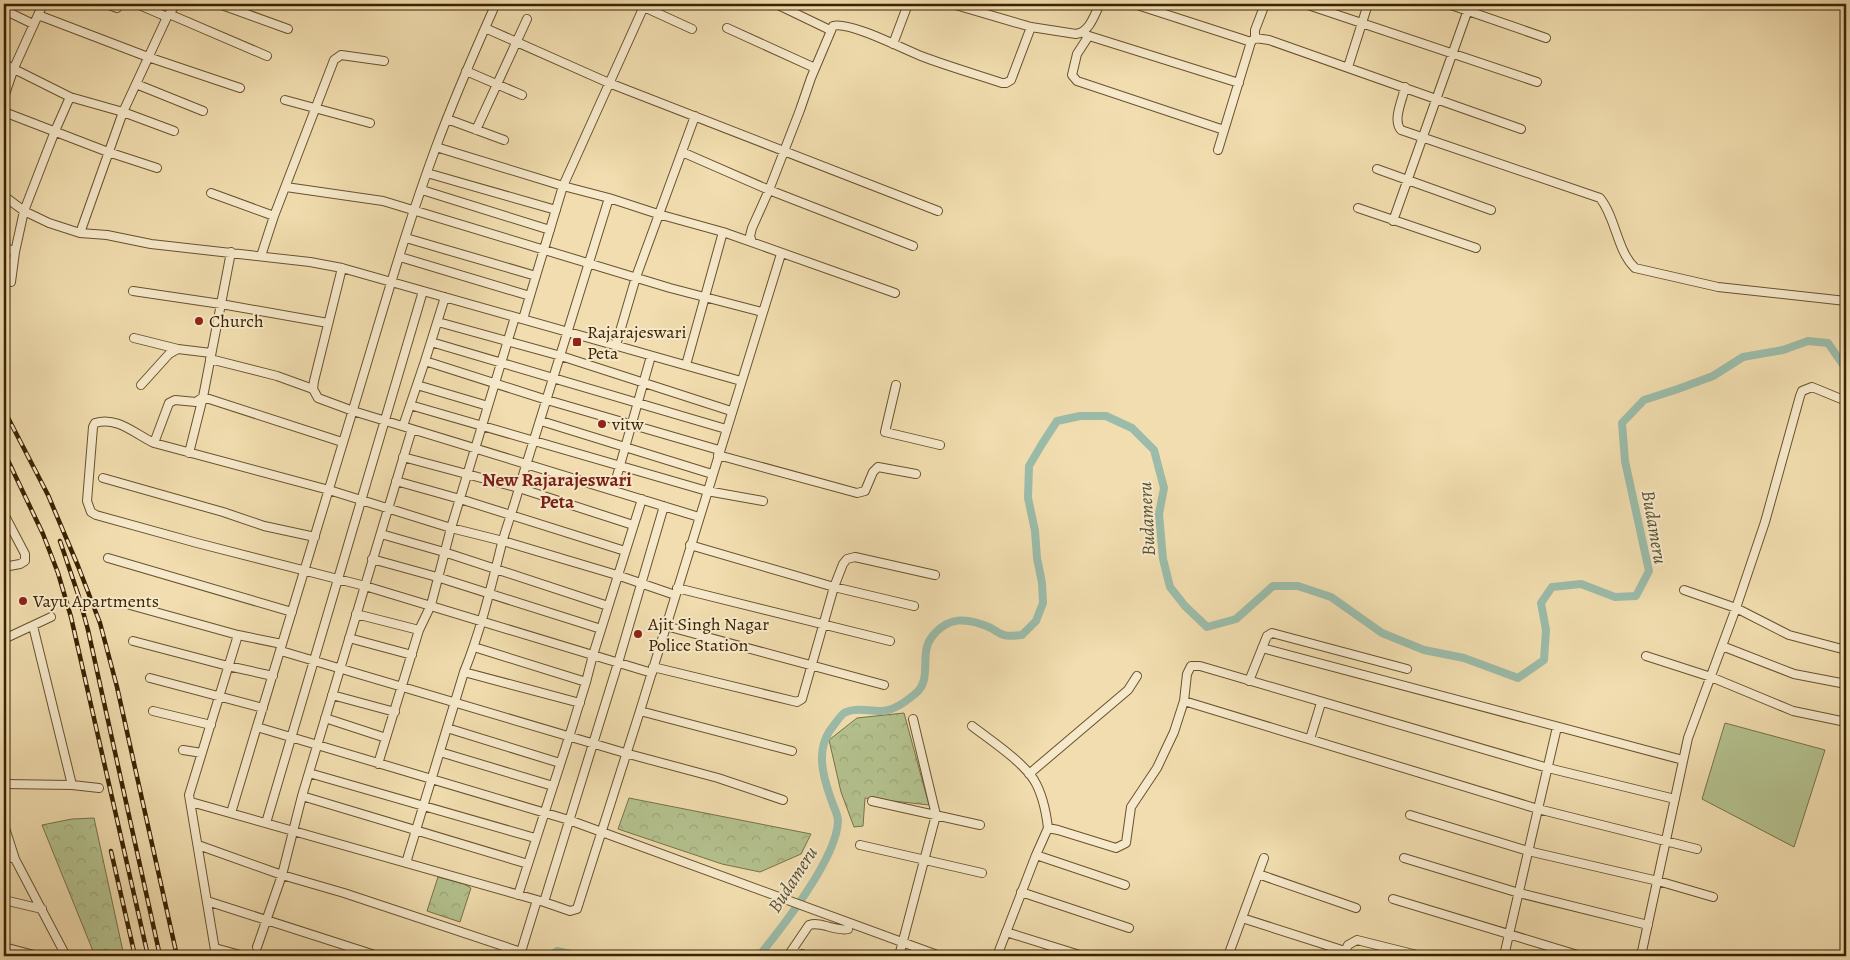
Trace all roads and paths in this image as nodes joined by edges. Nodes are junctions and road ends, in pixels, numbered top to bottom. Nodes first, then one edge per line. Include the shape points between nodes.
1 (43, 4) edge
2 (107, 4) edge
3 (120, 4) edge
4 (137, 4) edge
5 (176, 4) edge
6 (219, 4) edge
7 (776, 4) edge
8 (797, 4) edge
9 (908, 4) edge
10 (952, 4) edge
11 (1100, 4) edge
12 (1134, 4) edge
13 (1265, 4) edge
14 (1305, 4) edge
15 (1368, 4) edge
16 (1448, 4) edge
17 (644, 5) edge
18 (1469, 7) edge
19 (4, 10) edge
20 (493, 10) dead end
21 (794, 12) junction
22 (38, 15) junction
23 (168, 16) junction
24 (527, 19) dead end
25 (1362, 22) junction
26 (33, 24) junction
27 (1032, 27) junction
28 (485, 28) junction
29 (726, 28) dead end
30 (692, 29) dead end
31 (288, 30) dead end
32 (830, 30) junction
33 (1085, 35) junction
34 (1546, 38) dead end
35 (1253, 40) junction
36 (517, 42) junction
37 (893, 44) junction
38 (1452, 54) junction
39 (148, 56) junction
40 (267, 56) dead end
41 (384, 61) dead end
42 (4, 64) edge
43 (1348, 67) junction
44 (14, 68) junction
45 (815, 68) junction
46 (466, 71) junction
47 (1537, 82) dead end
48 (609, 83) junction
49 (1239, 83) junction
50 (136, 84) junction
51 (498, 85) junction
52 (1405, 87) junction
53 (240, 88) dead end
54 (522, 95) dead end
55 (4, 97) edge
56 (70, 97) junction
57 (1436, 98) junction
58 (286, 100) dead end
59 (316, 109) junction
60 (203, 110) dead end
61 (4, 112) edge
62 (123, 112) junction
63 (695, 116) junction
64 (447, 119) junction
65 (370, 123) dead end
66 (1521, 129) dead end
67 (54, 130) junction
68 (476, 130) junction
69 (1224, 130) junction
70 (174, 131) dead end
71 (1423, 138) junction
72 (504, 140) dead end
73 (436, 147) junction
74 (1218, 150) dead end
75 (785, 151) junction
76 (108, 152) junction
77 (682, 152) junction
78 (157, 168) dead end
79 (1377, 170) dead end
80 (428, 172) junction
81 (1408, 181) junction
82 (563, 186) junction
83 (286, 188) junction
84 (422, 190) junction
85 (769, 190) junction
86 (210, 193) dead end
87 (4, 196) edge
88 (609, 198) junction
89 (1358, 208) dead end
90 (556, 210) junction
91 (1491, 210) dead end
92 (24, 211) junction
93 (415, 211) junction
94 (938, 211) dead end
95 (658, 214) junction
96 (274, 216) junction
97 (1393, 221) junction
98 (550, 230) junction
99 (723, 232) junction
100 (80, 233) junction
101 (406, 238) junction
102 (752, 242) junction
103 (913, 246) dead end
104 (4, 247) edge
105 (1476, 248) dead end
106 (544, 249) junction
107 (15, 252) junction
108 (231, 252) junction
109 (781, 254) junction
110 (261, 256) junction
111 (400, 257) junction
112 (589, 263) junction
113 (342, 268) junction
114 (536, 276) junction
115 (636, 277) junction
116 (11, 282) dead end
117 (392, 282) junction
118 (133, 291) dead end
119 (423, 291) junction
120 (895, 294) dead end
121 (530, 296) junction
122 (445, 297) junction
123 (705, 297) junction
124 (1846, 302) edge
125 (221, 304) junction
126 (762, 312) junction
127 (515, 317) junction
128 (523, 320) junction
129 (438, 322) junction
130 (328, 323) junction
131 (568, 332) junction
132 (134, 338) dead end
133 (431, 342) junction
134 (507, 342) junction
135 (616, 346) junction
136 (178, 349) junction
137 (211, 356) junction
138 (561, 356) junction
139 (651, 356) junction
140 (425, 361) junction
141 (500, 362) junction
142 (686, 365) junction
143 (554, 377) junction
144 (741, 381) junction
145 (644, 383) junction
146 (495, 384) junction
147 (141, 385) dead end
148 (417, 385) junction
149 (896, 385) dead end
150 (313, 389) junction
151 (202, 398) junction
152 (547, 400) junction
153 (1846, 400) edge
154 (637, 404) junction
155 (410, 405) junction
156 (488, 406) junction
157 (732, 410) junction
158 (352, 411) junction
159 (385, 421) junction
160 (541, 421) junction
161 (402, 426) junction
162 (482, 426) junction
163 (631, 426) junction
164 (412, 429) junction
165 (726, 429) junction
166 (535, 440) junction
167 (342, 442) junction
168 (154, 443) junction
169 (940, 445) dead end
170 (625, 447) junction
171 (475, 448) junction
172 (719, 452) junction
173 (189, 453) junction
174 (403, 457) junction
175 (527, 464) junction
176 (620, 466) junction
177 (467, 474) junction
178 (712, 474) junction
179 (916, 474) dead end
180 (103, 478) dead end
181 (396, 481) junction
182 (518, 488) junction
183 (329, 490) junction
184 (613, 490) junction
185 (707, 491) junction
186 (460, 499) junction
187 (642, 499) junction
188 (361, 500) junction
189 (763, 502) dead end
190 (664, 506) junction
191 (387, 508) junction
192 (4, 514) edge
193 (512, 515) junction
194 (699, 517) junction
195 (633, 525) junction
196 (451, 528) junction
197 (381, 534) junction
198 (315, 537) junction
199 (503, 541) junction
200 (690, 546) junction
201 (625, 551) junction
202 (444, 552) junction
203 (108, 558) dead end
204 (372, 559) junction
205 (4, 567) edge
206 (306, 570) junction
207 (496, 570) junction
208 (618, 575) junction
209 (934, 575) dead end
210 (437, 576) junction
211 (339, 578) junction
212 (641, 583) junction
213 (365, 586) junction
214 (834, 587) junction
215 (1684, 590) dead end
216 (676, 591) junction
217 (490, 595) junction
218 (130, 605) dead end
219 (430, 605) junction
220 (608, 606) junction
221 (914, 606) dead end
222 (1736, 608) junction
223 (292, 612) junction
224 (356, 614) junction
225 (51, 617) dead end
226 (482, 620) junction
227 (823, 625) junction
228 (33, 626) junction
229 (666, 626) junction
230 (601, 628) junction
231 (419, 630) junction
232 (238, 635) junction
233 (349, 638) junction
234 (4, 639) edge
235 (890, 641) dead end
236 (133, 642) dead end
237 (1722, 646) junction
238 (474, 647) junction
239 (282, 648) junction
240 (1262, 648) junction
241 (1846, 650) edge
242 (412, 655) junction
243 (593, 655) junction
244 (1646, 656) dead end
245 (314, 661) junction
246 (618, 663) junction
247 (812, 665) junction
248 (228, 666) junction
249 (340, 669) junction
250 (652, 670) junction
251 (1407, 670) dead end
252 (464, 672) junction
253 (273, 676) junction
254 (1137, 676) dead end
255 (1711, 677) junction
256 (150, 678) dead end
257 (1249, 681) junction
258 (586, 682) junction
259 (1846, 684) edge
260 (884, 685) dead end
261 (402, 687) junction
262 (332, 695) junction
263 (220, 697) junction
264 (1184, 701) junction
265 (455, 702) junction
266 (580, 703) junction
267 (1321, 703) junction
268 (263, 708) junction
269 (153, 711) dead end
270 (640, 711) junction
271 (395, 712) junction
272 (325, 718) junction
273 (913, 719) dead end
274 (1846, 722) edge
275 (211, 725) junction
276 (972, 726) dead end
277 (1557, 727) junction
278 (257, 728) junction
279 (447, 728) junction
280 (291, 737) junction
281 (569, 737) junction
282 (386, 738) junction
283 (1310, 739) junction
284 (593, 744) junction
285 (317, 745) junction
286 (183, 750) dead end
287 (792, 751) dead end
288 (440, 752) junction
289 (202, 753) junction
290 (625, 753) junction
291 (1683, 760) junction
292 (560, 763) junction
293 (378, 764) junction
294 (1548, 768) junction
295 (309, 772) junction
296 (1029, 774) junction
297 (431, 779) junction
298 (4, 784) edge
299 (72, 785) junction
300 (553, 786) junction
301 (99, 788) dead end
302 (302, 796) junction
303 (1675, 799) junction
304 (783, 800) dead end
305 (872, 801) dead end
306 (191, 802) junction
307 (422, 806) junction
308 (1538, 809) junction
309 (544, 813) junction
310 (231, 814) junction
311 (936, 815) junction
312 (1410, 815) dead end
313 (569, 820) junction
314 (266, 823) junction
315 (4, 825) edge
316 (980, 825) dead end
317 (1048, 828) junction
318 (416, 830) junction
319 (292, 831) junction
320 (602, 834) junction
321 (535, 838) junction
322 (1667, 840) junction
323 (860, 845) dead end
324 (198, 846) junction
325 (1697, 850) dead end
326 (1528, 851) junction
327 (4, 855) edge
328 (1036, 855) junction
329 (1264, 858) dead end
330 (1404, 858) dead end
331 (15, 859) junction
332 (924, 861) junction
333 (406, 863) junction
334 (528, 864) junction
335 (982, 873) dead end
336 (1258, 874) junction
337 (282, 875) junction
338 (1658, 882) junction
339 (1125, 885) dead end
340 (1022, 892) junction
341 (1519, 893) junction
342 (518, 895) junction
343 (1713, 897) dead end
344 (1393, 899) dead end
345 (4, 900) edge
346 (208, 901) junction
347 (540, 901) junction
348 (1356, 908) dead end
349 (42, 909) junction
350 (1242, 918) junction
351 (266, 921) junction
352 (849, 925) junction
353 (1648, 925) junction
354 (1129, 928) dead end
355 (1006, 932) junction
356 (1509, 934) junction
357 (903, 942) junction
358 (4, 947) edge
359 (257, 947) dead end
360 (215, 952) edge
361 (15, 953) edge
362 (521, 954) edge
363 (790, 954) edge
364 (1344, 954) edge
365 (38, 956) edge
366 (66, 956) edge
367 (244, 956) edge
368 (378, 956) edge
369 (808, 956) edge
370 (899, 956) edge
371 (940, 956) edge
372 (997, 956) edge
373 (1083, 956) edge
374 (1228, 956) edge
375 (1421, 956) edge
376 (1504, 956) edge
377 (1581, 956) edge
378 (1641, 956) edge

1 - 22 street
2 - 3 street via 116,8
4 - 23 street
5 - 23 street
6 - 31 street
7 - 21 street
8 - 21 street
9 - 37 street
10 - 27 street
11 - 33 street
12 - 35 street
13 - 35 street
14 - 25 street
15 - 25 street
16 - 18 street
17 - 30 street
17 - 48 street
18 - 34 street
18 - 38 street
19 - 26 street
20 - 28 street
21 - 32 street
22 - 26 street
22 - 39 street
23 - 39 street
23 - 40 street
24 - 36 street
25 - 38 street
25 - 43 street
26 - 44 street
27 - 33 street
27 - 37 street via 1011,80 1006,83
28 - 36 street
28 - 46 street
29 - 45 street
32 - 37 street via 833,26 844,25
32 - 45 street
33 - 49 street
33 - 69 street via 1074,62 1074,79
35 - 43 street via 1269,40
35 - 49 street
36 - 48 street
36 - 51 street
38 - 47 street
38 - 57 street
39 - 50 street
39 - 53 street
41 - 59 street via 337,56
42 - 44 street
43 - 52 street
44 - 55 street
44 - 56 street
45 - 75 street
46 - 51 street
46 - 64 street
48 - 63 street
48 - 82 street
49 - 69 street
50 - 60 street
50 - 62 street
51 - 54 street
51 - 68 street
52 - 57 street
52 - 71 street via 1398,126
56 - 62 street
56 - 67 street
57 - 66 street
57 - 71 street
58 - 59 street
59 - 65 street
59 - 83 street
61 - 67 street
62 - 70 street
62 - 76 street
63 - 75 street
63 - 77 street
64 - 68 street
64 - 73 street
67 - 76 street
67 - 92 street
68 - 72 street
69 - 74 street
71 - 81 street
71 - 124 street via 1600,198 1627,258 1635,268 1718,287
73 - 80 street
73 - 82 street
75 - 85 street
75 - 94 street
76 - 78 street
76 - 100 street
77 - 85 street
77 - 95 street
79 - 81 street
80 - 84 street
80 - 90 street
81 - 91 street
81 - 97 street
82 - 88 street
82 - 90 street
83 - 93 street via 383,201
83 - 96 street
84 - 93 street
84 - 98 street
85 - 102 street via 752,228
85 - 103 street
86 - 96 street
87 - 92 street
88 - 95 street
88 - 112 street
89 - 97 street
90 - 98 street
92 - 100 street
92 - 107 street
93 - 101 street
93 - 106 street
95 - 99 street
95 - 115 street
96 - 110 street
97 - 105 street
98 - 106 street
99 - 102 street
99 - 123 street
100 - 108 street
101 - 111 street
101 - 114 street
102 - 109 street
104 - 107 street
106 - 112 street
106 - 114 street
107 - 116 street
108 - 110 street
108 - 125 street
109 - 120 street
109 - 126 street
110 - 113 street
111 - 117 street
111 - 121 street
112 - 115 street
112 - 131 street
113 - 117 street
113 - 130 street
114 - 121 street
115 - 123 street
115 - 135 street
117 - 119 street
117 - 158 street
118 - 125 street
119 - 122 street
119 - 159 street
121 - 128 street
122 - 127 street
122 - 129 street
123 - 126 street
123 - 142 street
125 - 130 street
125 - 137 street
126 - 144 street
127 - 128 street
127 - 134 street
128 - 131 street
129 - 133 street
129 - 134 street
130 - 150 street
131 - 135 street
131 - 138 street
132 - 136 street
133 - 140 street
133 - 141 street
134 - 138 street
134 - 141 street
135 - 139 street
136 - 137 street
136 - 147 street via 169,354
137 - 150 street
137 - 151 street
138 - 143 street
138 - 145 street
139 - 142 street
139 - 145 street
140 - 146 street
140 - 148 street
141 - 143 street
141 - 146 street
142 - 144 street
143 - 152 street
143 - 154 street
144 - 157 street
145 - 154 street
145 - 157 street
146 - 152 street
146 - 156 street
148 - 155 street
148 - 156 street
149 - 169 street via 885,432
150 - 158 street via 318,398
151 - 167 street
151 - 168 street via 196,402 175,400 169,403
151 - 173 street
152 - 160 street
152 - 163 street
153 - 222 street via 1812,386 1802,390
154 - 163 street
154 - 165 street
155 - 161 street
155 - 162 street
156 - 162 street
157 - 165 street
158 - 159 street
158 - 167 street
159 - 161 street
159 - 188 street
160 - 166 street
160 - 170 street
161 - 164 street
162 - 166 street
162 - 171 street
163 - 170 street
163 - 172 street
164 - 171 street
164 - 174 street
165 - 172 street
166 - 175 street
166 - 176 street
167 - 183 street
168 - 173 street
168 - 206 street via 115,422 95,423 88,488 91,512
170 - 176 street
170 - 178 street
171 - 175 street
171 - 177 street
172 - 178 street
172 - 179 street via 857,493 865,491 878,467
173 - 183 street
174 - 177 street
174 - 181 street
175 - 182 street
175 - 184 street
176 - 184 street
176 - 185 street
177 - 182 street
177 - 186 street
178 - 185 street
180 - 198 street via 264,526
181 - 186 street
181 - 191 street
182 - 193 street
182 - 195 street
183 - 188 street
183 - 198 street
184 - 187 street
185 - 189 street
185 - 194 street
186 - 193 street
186 - 196 street
187 - 190 street
187 - 195 street
188 - 191 street
188 - 211 street
190 - 194 street
190 - 212 street
191 - 196 street
191 - 197 street
192 - 205 street via 25,554 25,561
193 - 199 street
193 - 201 street
194 - 200 street
195 - 201 street
196 - 199 street
196 - 202 street
197 - 202 street
197 - 204 street
198 - 206 street
199 - 207 street
199 - 208 street
200 - 214 street
200 - 216 street
201 - 208 street
202 - 207 street
202 - 210 street
203 - 223 street
204 - 210 street
204 - 213 street
206 - 211 street
206 - 223 street
207 - 217 street
207 - 220 street
208 - 212 street
208 - 220 street
209 - 214 street via 851,557 843,564
210 - 217 street
210 - 219 street
211 - 213 street
211 - 245 street
212 - 216 street
212 - 246 street
213 - 219 street
213 - 224 street
214 - 221 street
214 - 227 street
215 - 222 street
216 - 227 street
216 - 229 street
217 - 226 street
217 - 230 street
218 - 232 street
219 - 226 street
219 - 231 street
220 - 230 street
222 - 237 street
222 - 241 street via 1789,635
223 - 239 street
224 - 231 street
224 - 233 street
225 - 228 street
226 - 238 street
226 - 243 street
227 - 235 street
227 - 247 street
228 - 234 street
228 - 299 street
229 - 247 street
229 - 250 street
230 - 243 street
231 - 242 street
232 - 239 street
232 - 248 street
233 - 242 street
233 - 249 street
236 - 248 street
237 - 255 street
237 - 259 street via 1794,674
238 - 252 street
238 - 258 street
239 - 245 street
239 - 253 street
240 - 251 street via 1267,636 1275,633
240 - 257 street
240 - 277 street
242 - 261 street
243 - 246 street
243 - 258 street
244 - 255 street
245 - 249 street
245 - 280 street
246 - 250 street
246 - 284 street
247 - 250 street via 802,699 797,702
247 - 260 street
248 - 253 street
248 - 263 street
249 - 261 street
249 - 262 street
250 - 270 street
252 - 265 street
252 - 266 street
253 - 268 street
254 - 296 street via 1128,690
255 - 274 street via 1793,711
255 - 291 street via 1692,724
256 - 263 street
257 - 264 street via 1191,666 1186,674
257 - 267 street
258 - 266 street
261 - 265 street
261 - 271 street
262 - 271 street
262 - 272 street
263 - 268 street
263 - 275 street
264 - 283 street
264 - 317 street via 1164,753 1132,807 1126,843 1116,848
265 - 279 street
265 - 281 street
266 - 281 street
267 - 283 street
267 - 294 street
268 - 278 street
269 - 275 street
270 - 287 street
270 - 290 street
271 - 282 street
272 - 282 street
272 - 285 street
273 - 311 street
275 - 289 street
276 - 296 street
277 - 291 street
277 - 294 street
278 - 280 street
278 - 310 street
279 - 288 street
279 - 292 street
280 - 285 street
280 - 314 street
281 - 284 street
281 - 292 street
282 - 293 street
283 - 308 street
284 - 290 street
284 - 313 street
285 - 293 street
285 - 295 street
286 - 289 street
288 - 297 street
288 - 300 street
289 - 306 street via 190,795
290 - 304 street
290 - 320 street
291 - 303 street
292 - 300 street
293 - 297 street
294 - 303 street
294 - 308 street
295 - 302 street
295 - 307 street
296 - 317 street via 1045,806
297 - 307 street
297 - 309 street
298 - 299 street
299 - 301 street
300 - 309 street
302 - 318 street
302 - 319 street
303 - 322 street
305 - 311 street
306 - 310 street
306 - 324 street
307 - 318 street
307 - 321 street
308 - 322 street
308 - 326 street
309 - 313 street
309 - 321 street
310 - 314 street
311 - 316 street
311 - 332 street
312 - 326 street
313 - 320 street
313 - 347 street
314 - 319 street
315 - 331 street
317 - 328 street
318 - 333 street
318 - 334 street
319 - 333 street
319 - 337 street
320 - 347 street via 577,909 570,911
320 - 352 street via 754,887
321 - 334 street
322 - 325 street
322 - 338 street
323 - 332 street
324 - 337 street
324 - 346 street
326 - 338 street
326 - 341 street
327 - 331 street
328 - 339 street
328 - 340 street
329 - 336 street
330 - 341 street
331 - 349 street
332 - 335 street
332 - 357 street
333 - 342 street
334 - 342 street
336 - 348 street
336 - 350 street
337 - 351 street
337 - 362 street
338 - 343 street
338 - 353 street
340 - 354 street
340 - 355 street
341 - 353 street
341 - 356 street
342 - 347 street
344 - 356 street
345 - 349 street
346 - 351 street
346 - 360 street
347 - 362 street
349 - 366 street
350 - 364 street
350 - 374 street
351 - 359 street
351 - 368 street
352 - 357 street
352 - 363 street via 836,929 809,925
353 - 378 street
355 - 372 street
355 - 373 street
356 - 376 street
356 - 377 street
357 - 370 street
357 - 371 street
358 - 361 street
360 - 367 street
361 - 365 street
363 - 369 street
364 - 375 street via 1351,942 1357,940

